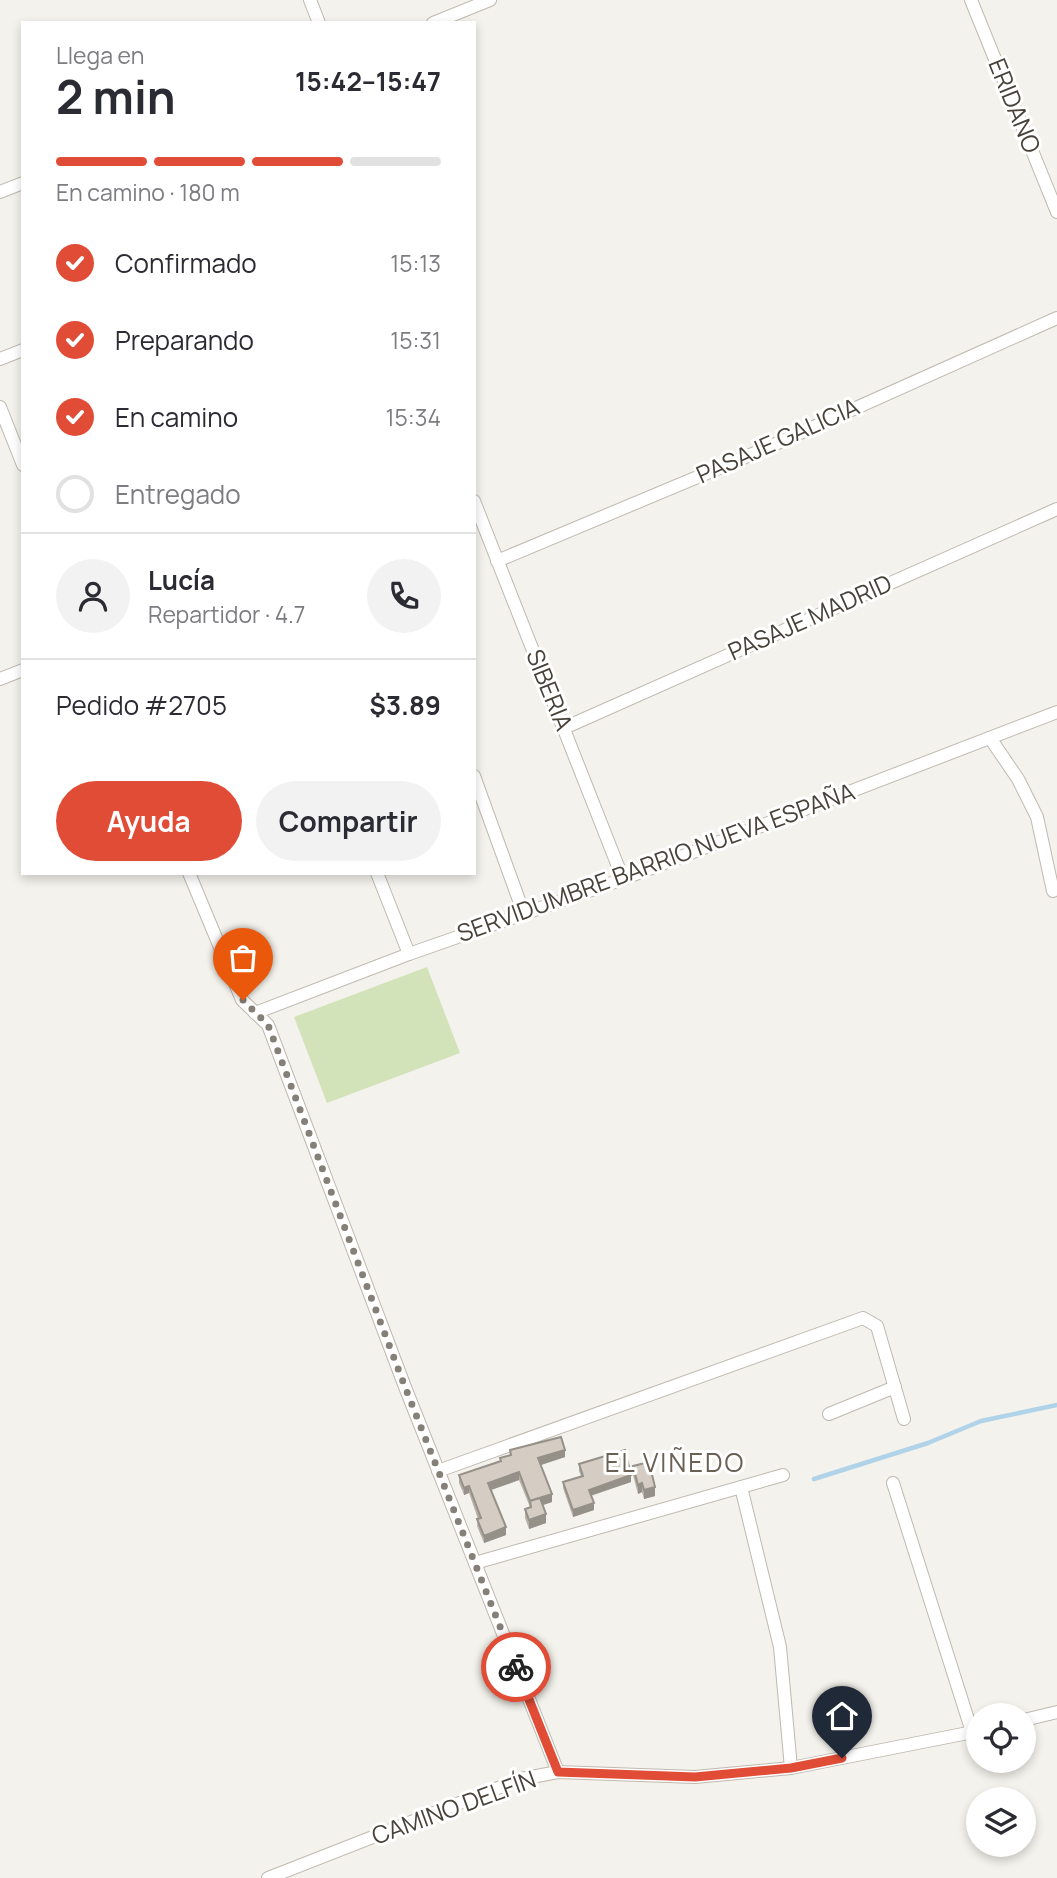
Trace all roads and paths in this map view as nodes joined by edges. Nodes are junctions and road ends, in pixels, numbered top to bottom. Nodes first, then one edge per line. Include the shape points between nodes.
1 (310, 0) edge
2 (490, 0) edge
3 (971, 0) edge
4 (318, 21) edge
5 (438, 21) edge
6 (21, 184) edge
7 (0, 192) edge
8 (1057, 212) edge
9 (1057, 318) edge
10 (21, 351) edge
11 (0, 359) edge
12 (0, 407) edge
13 (21, 460) edge
14 (476, 507) edge
15 (1057, 509) edge
16 (497, 561) junction
17 (21, 671) edge
18 (0, 679) edge
19 (1057, 712) edge
20 (564, 728) junction
21 (990, 738) junction
22 (476, 782) edge
23 (190, 875) edge
24 (378, 875) edge
25 (624, 879) junction
26 (1053, 891) dead end
27 (523, 914) junction
28 (409, 954) junction
29 (255, 1013) junction
30 (895, 1387) junction
31 (829, 1414) dead end
32 (904, 1419) dead end
33 (438, 1471) junction
34 (783, 1475) dead end
35 (893, 1483) dead end
36 (741, 1488) junction
37 (475, 1563) junction
38 (966, 1704) edge
39 (1057, 1712) edge
40 (1036, 1717) edge
41 (966, 1733) edge
42 (791, 1768) junction
43 (558, 1772) junction
44 (268, 1878) edge

1 - 4 street
2 - 5 street
3 - 8 street, ERIDANO
6 - 7 street
9 - 16 street, PASAJE GALICIA via 762,450
10 - 11 street
12 - 13 street
14 - 16 street, SIBERIA
15 - 20 street, PASAJE MADRID
16 - 20 street, SIBERIA
17 - 18 street
19 - 21 street, SERVIDUMBRE BARRIO NUEVA ESPAÑA
20 - 25 street, SIBERIA
21 - 25 street, SERVIDUMBRE BARRIO NUEVA ESPAÑA
21 - 26 street via 1037,817
22 - 27 street
23 - 29 street via 243,1000
24 - 28 street
25 - 27 street, SERVIDUMBRE BARRIO NUEVA ESPAÑA
27 - 28 street, SERVIDUMBRE BARRIO NUEVA ESPAÑA
28 - 29 street, SERVIDUMBRE BARRIO NUEVA ESPAÑA
29 - 33 street via 268,1025
30 - 31 street
30 - 32 street
30 - 33 street via 877,1326 853,1320
33 - 37 street
34 - 36 street
35 - 38 street
36 - 37 street
36 - 42 street via 780,1647
37 - 43 street
39 - 40 street
41 - 42 street, CAMINO DELFÍN
42 - 43 street, CAMINO DELFÍN via 695,1777
43 - 44 street, CAMINO DELFÍN via 521,1779

